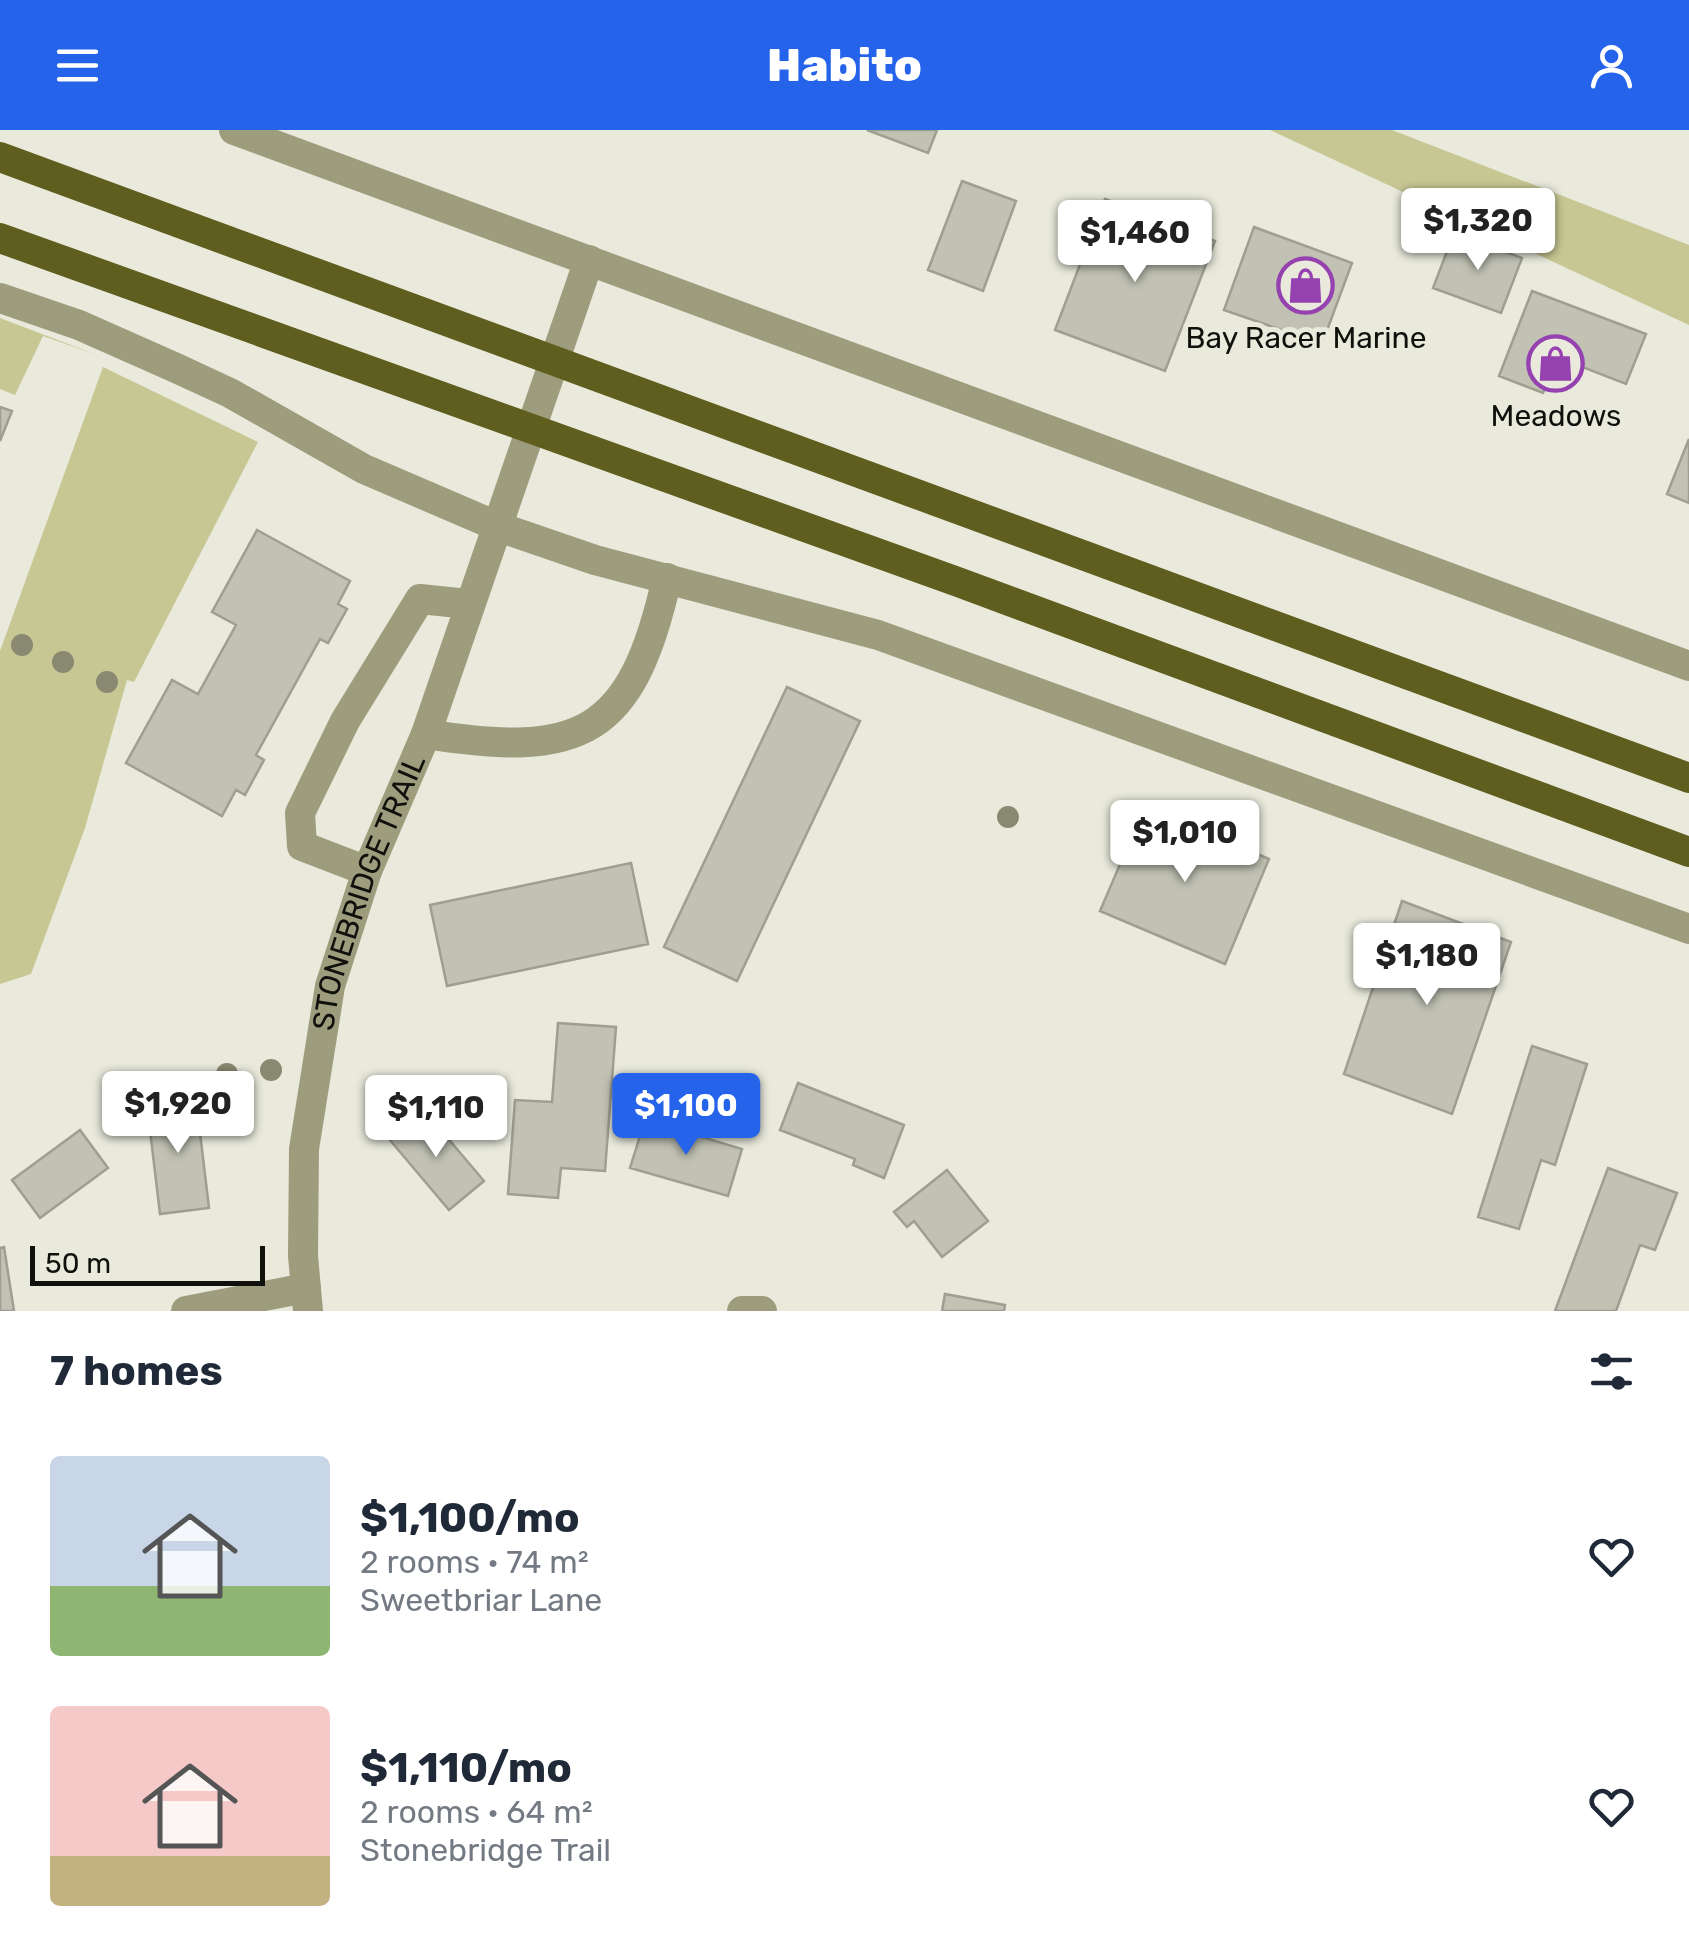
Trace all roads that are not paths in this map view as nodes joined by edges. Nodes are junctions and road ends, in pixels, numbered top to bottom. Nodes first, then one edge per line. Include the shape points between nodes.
1 (234, 130) edge
2 (0, 157) edge
3 (0, 238) edge
4 (589, 260) junction
5 (0, 298) edge
6 (555, 361) junction
7 (532, 428) junction
8 (499, 526) junction
9 (667, 578) junction
10 (468, 604) junction
11 (1689, 666) edge
12 (426, 734) junction
13 (1689, 778) edge
14 (1689, 852) edge
15 (367, 872) junction
16 (1689, 928) edge
17 (307, 1300) edge
18 (186, 1311) edge
19 (742, 1311) edge
20 (762, 1311) edge

1 - 4 street
2 - 6 main road
3 - 7 main road
4 - 6 street, STONEBRIDGE TRAIL
4 - 11 street
5 - 8 street via 80,324 230,393 364,470
6 - 7 street, STONEBRIDGE TRAIL
6 - 13 main road
7 - 8 street, STONEBRIDGE TRAIL
7 - 14 main road
8 - 9 street
8 - 10 street, STONEBRIDGE TRAIL
9 - 12 street via 638,674 603,721 520,742
9 - 16 street via 895,640
10 - 12 street, STONEBRIDGE TRAIL
10 - 15 street via 420,599 345,720 300,813 302,846
12 - 15 street, STONEBRIDGE TRAIL
15 - 17 street, STONEBRIDGE TRAIL via 330,986 310,1094 302,1202
17 - 18 street
19 - 20 street

